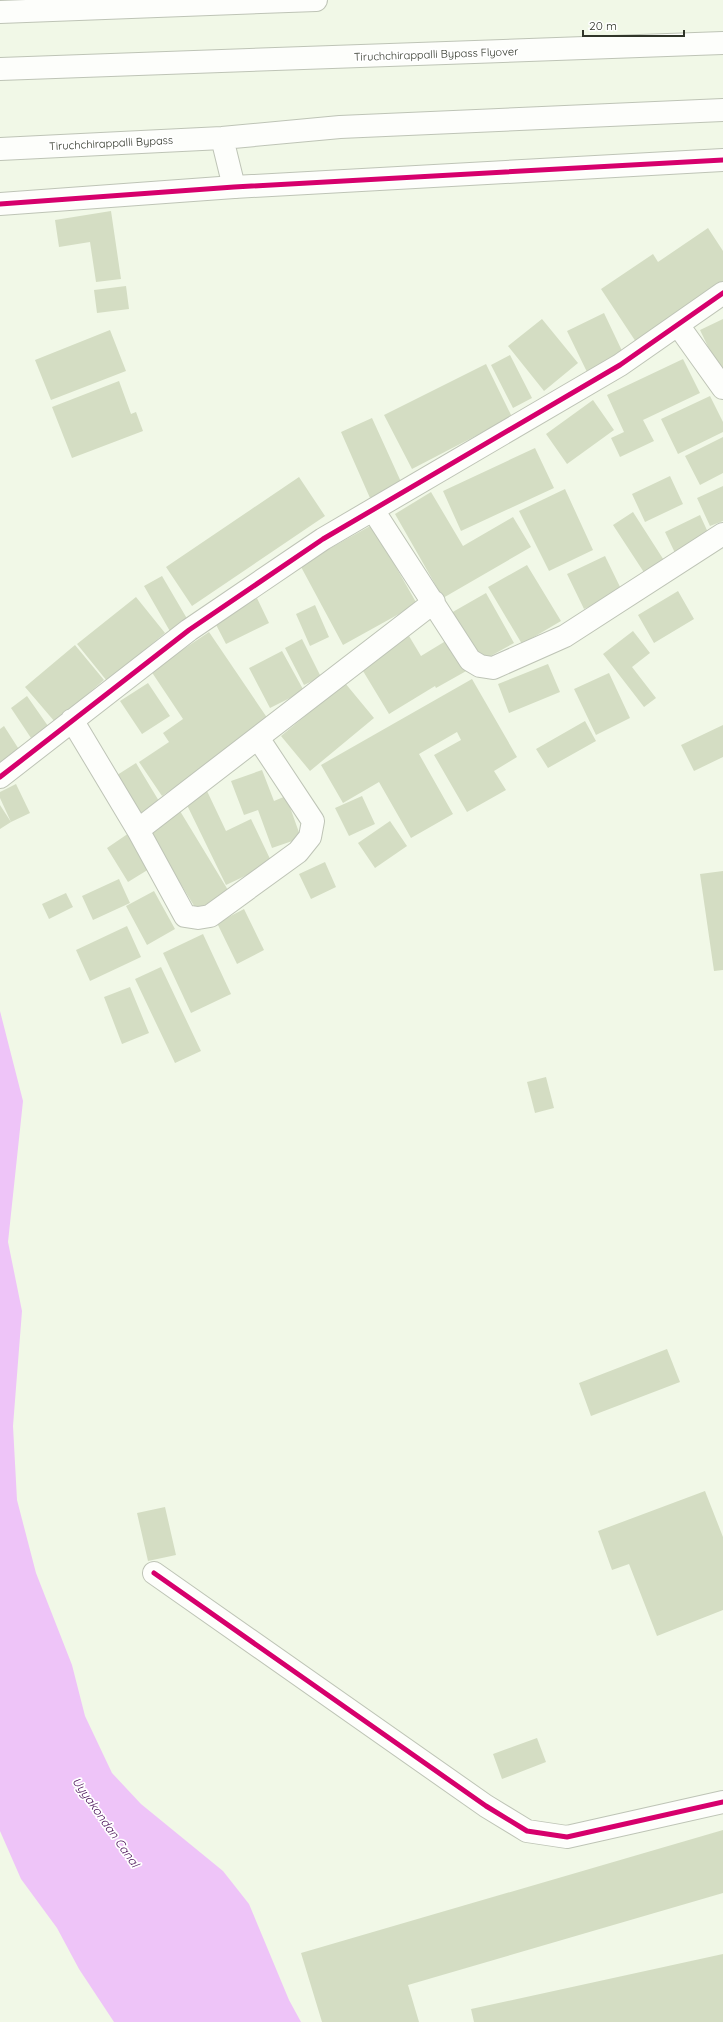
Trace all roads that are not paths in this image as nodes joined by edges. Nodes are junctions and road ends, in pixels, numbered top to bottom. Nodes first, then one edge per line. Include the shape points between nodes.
1 (316, 0) edge
2 (276, 1) edge
3 (0, 12) edge
4 (723, 43) edge
5 (0, 69) edge
6 (723, 110) edge
7 (222, 138) junction
8 (0, 149) edge
9 (723, 160) edge
10 (234, 187) junction
11 (0, 204) edge
12 (723, 293) edge
13 (678, 325) junction
14 (723, 388) edge
15 (373, 510) junction
16 (723, 534) edge
17 (434, 602) junction
18 (72, 720) junction
19 (258, 738) junction
20 (0, 777) edge
21 (138, 830) junction
22 (154, 1573) dead end
23 (723, 1802) edge

1 - 2 main road
2 - 3 main road
4 - 5 main road, Tiruchchirappalli Bypass Flyover
6 - 7 main road via 340,127
7 - 8 main road, Tiruchchirappalli Bypass
7 - 10 main road
9 - 10 main road
10 - 11 main road
12 - 13 main road
13 - 14 main road
13 - 15 main road via 620,365
15 - 17 main road
15 - 18 main road via 323,539 189,630
16 - 17 main road via 565,636 492,668 480,666 470,660
17 - 19 main road
18 - 20 main road
18 - 21 main road
19 - 21 main road
19 - 21 main road via 313,820 310,837 298,852 210,916 198,918 185,916
22 - 23 main road via 486,1806 527,1831 567,1837

